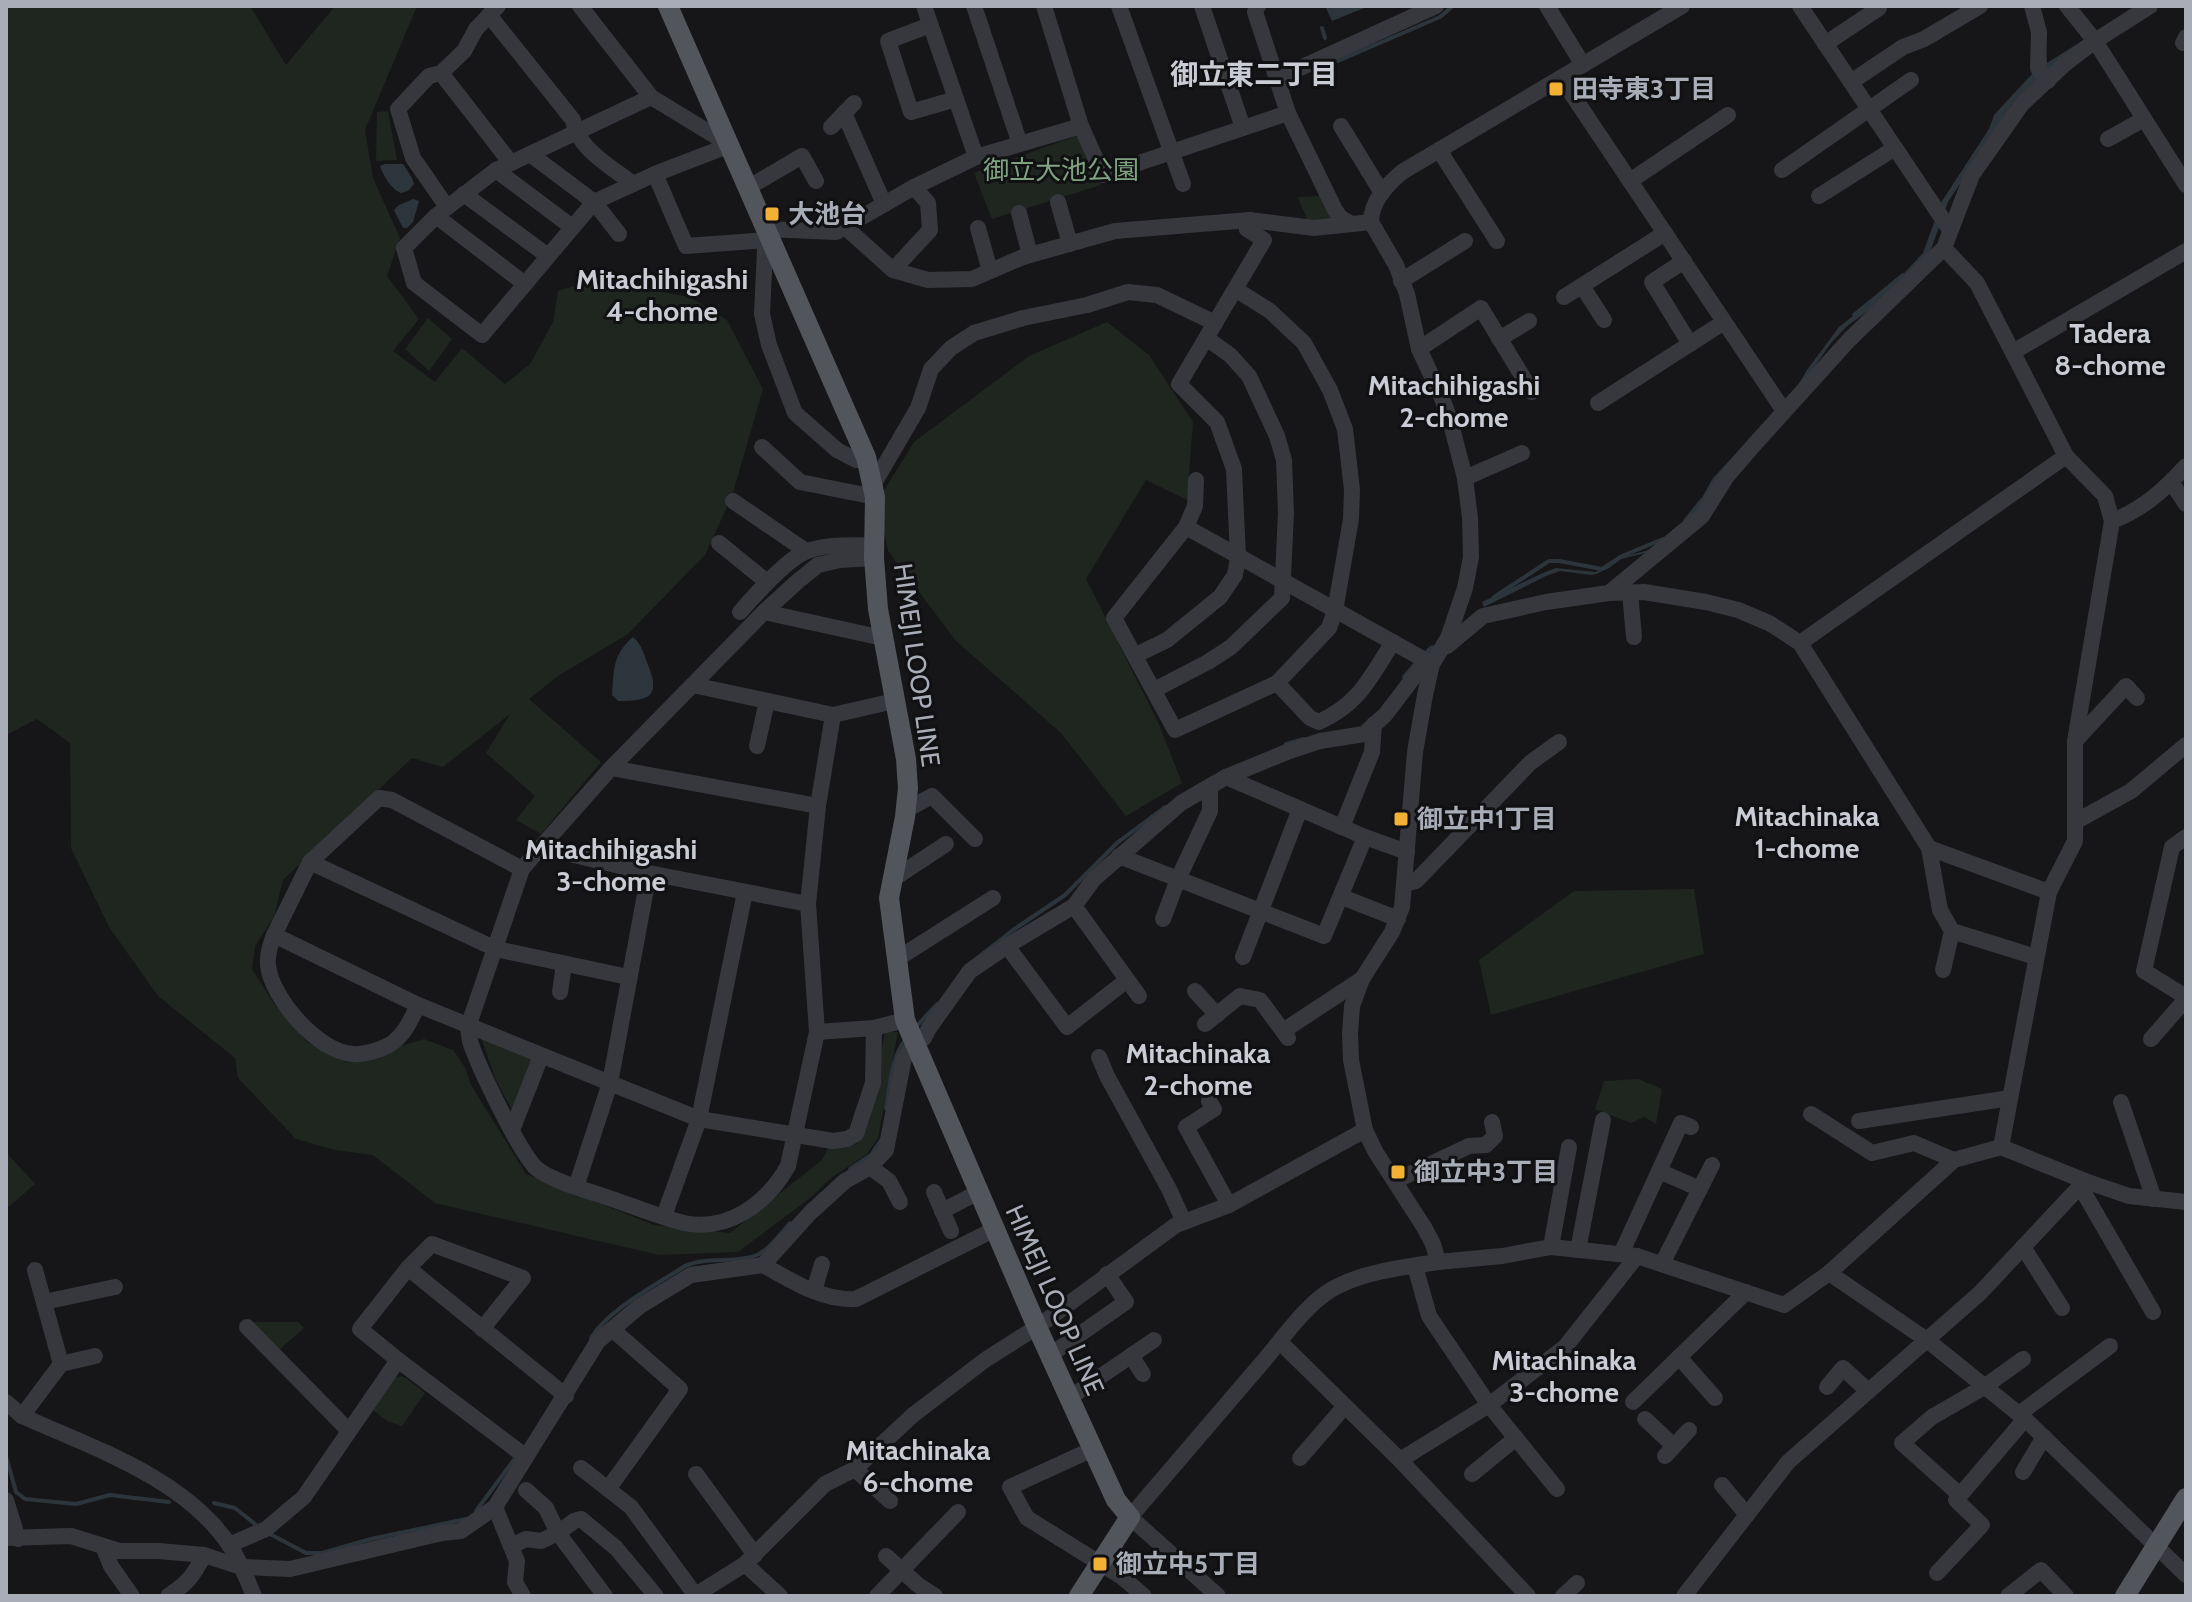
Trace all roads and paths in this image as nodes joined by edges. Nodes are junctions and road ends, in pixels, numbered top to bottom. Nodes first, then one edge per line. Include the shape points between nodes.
1 (580, 6) edge
2 (668, 6) edge
3 (924, 6) edge
4 (974, 6) edge
5 (1044, 6) edge
6 (1119, 6) edge
7 (1202, 6) edge
8 (1258, 6) edge
9 (1436, 6) edge
10 (1547, 6) edge
11 (1682, 6) edge
12 (1800, 6) edge
13 (1980, 6) edge
14 (2032, 6) edge
15 (2150, 6) edge
16 (1879, 8) dead end
17 (2074, 9) edge
18 (494, 10) edge
19 (930, 25) junction
20 (2092, 38) junction
21 (1825, 44) junction
22 (1583, 65) junction
23 (441, 73) junction
24 (2043, 74) junction
25 (1561, 78) junction
26 (1276, 79) junction
27 (1911, 80) dead end
28 (1851, 82) junction
29 (651, 97) junction
30 (956, 99) junction
31 (1869, 110) junction
32 (1288, 113) junction
33 (1728, 115) dead end
34 (2144, 119) junction
35 (1081, 126) junction
36 (1341, 126) dead end
37 (831, 127) dead end
38 (1243, 128) junction
39 (575, 132) junction
40 (2108, 139) dead end
41 (1020, 144) junction
42 (730, 145) junction
43 (1895, 148) junction
44 (1439, 150) junction
45 (1173, 151) junction
46 (530, 154) junction
47 (976, 157) junction
48 (504, 167) junction
49 (1782, 170) dead end
50 (655, 174) junction
51 (816, 181) dead end
52 (1630, 181) junction
53 (633, 184) junction
54 (1183, 184) dead end
55 (2186, 185) edge
56 (749, 187) junction
57 (914, 187) junction
58 (1382, 193) junction
59 (464, 194) junction
60 (1819, 196) dead end
61 (594, 202) junction
62 (1058, 202) dead end
63 (884, 204) junction
64 (442, 212) junction
65 (1019, 213) dead end
66 (1250, 220) junction
67 (1371, 222) junction
68 (1350, 223) junction
69 (572, 227) junction
70 (845, 227) junction
71 (978, 228) dead end
72 (1950, 230) junction
73 (1665, 233) junction
74 (619, 234) dead end
75 (766, 234) junction
76 (1465, 241) dead end
77 (1497, 241) dead end
78 (1070, 244) junction
79 (1944, 248) junction
80 (2186, 251) edge
81 (1030, 255) junction
82 (548, 256) junction
83 (1684, 261) junction
84 (893, 270) junction
85 (990, 271) junction
86 (1401, 281) junction
87 (525, 284) junction
88 (1582, 286) junction
89 (1235, 289) junction
90 (1564, 297) dead end
91 (1604, 320) dead end
92 (1529, 321) dead end
93 (1724, 322) junction
94 (1215, 323) junction
95 (1206, 338) junction
96 (1499, 339) junction
97 (1690, 344) junction
98 (1419, 349) junction
99 (2013, 352) junction
100 (1532, 392) dead end
101 (1598, 403) dead end
102 (1781, 407) junction
103 (762, 447) dead end
104 (1522, 453) dead end
105 (2066, 456) junction
106 (866, 457) junction
107 (2186, 466) edge
108 (1465, 478) junction
109 (1196, 480) dead end
110 (2171, 482) junction
111 (874, 491) junction
112 (733, 501) dead end
113 (2186, 504) edge
114 (2112, 521) junction
115 (1186, 527) junction
116 (719, 543) dead end
117 (806, 551) junction
118 (874, 551) junction
119 (1238, 557) junction
120 (767, 582) junction
121 (1284, 582) junction
122 (1630, 592) junction
123 (1609, 593) junction
124 (1335, 611) junction
125 (740, 612) dead end
126 (764, 612) junction
127 (1634, 637) dead end
128 (883, 638) junction
129 (1393, 642) junction
130 (1800, 643) junction
131 (1136, 655) junction
132 (1428, 658) junction
133 (1277, 683) junction
134 (693, 685) junction
135 (1154, 690) junction
136 (2137, 698) dead end
137 (767, 701) junction
138 (894, 701) junction
139 (833, 715) junction
140 (1374, 724) junction
141 (2075, 741) junction
142 (1559, 742) dead end
143 (2186, 745) edge
144 (757, 746) dead end
145 (611, 768) junction
146 (1226, 777) junction
147 (1210, 786) junction
148 (818, 806) junction
149 (1300, 809) junction
150 (906, 810) junction
151 (2075, 822) junction
152 (1342, 827) junction
153 (1365, 837) junction
154 (2186, 837) edge
155 (975, 839) dead end
156 (946, 844) dead end
157 (541, 847) junction
158 (1929, 848) junction
159 (1407, 852) junction
160 (1119, 856) junction
161 (310, 862) junction
162 (522, 869) junction
163 (649, 873) junction
164 (893, 879) junction
165 (1178, 879) junction
166 (1405, 884) junction
167 (745, 892) junction
168 (2049, 892) junction
169 (1342, 897) junction
170 (993, 898) dead end
171 (808, 904) junction
172 (1074, 906) junction
173 (1261, 912) junction
174 (1163, 919) dead end
175 (1398, 919) junction
176 (1952, 931) junction
177 (274, 935) junction
178 (1007, 946) junction
179 (496, 949) junction
180 (1243, 957) dead end
181 (2036, 957) junction
182 (897, 959) junction
183 (564, 964) junction
184 (1943, 970) dead end
185 (628, 977) junction
186 (1362, 979) junction
187 (1127, 980) junction
188 (1195, 991) dead end
189 (560, 992) dead end
190 (1139, 996) dead end
191 (2186, 998) edge
192 (418, 1005) junction
193 (468, 1027) junction
194 (874, 1028) junction
195 (817, 1032) junction
196 (910, 1032) junction
197 (2151, 1039) dead end
198 (541, 1056) junction
199 (1099, 1057) dead end
200 (610, 1083) junction
201 (2010, 1098) junction
202 (1209, 1101) dead end
203 (2121, 1102) dead end
204 (1811, 1114) dead end
205 (699, 1119) junction
206 (1603, 1120) dead end
207 (1859, 1121) dead end
208 (1492, 1122) dead end
209 (1691, 1127) dead end
210 (512, 1130) junction
211 (1365, 1130) junction
212 (794, 1135) junction
213 (1569, 1147) dead end
214 (2001, 1147) junction
215 (1954, 1160) junction
216 (1712, 1165) dead end
217 (870, 1167) junction
218 (1659, 1171) junction
219 (1395, 1181) junction
220 (2083, 1184) junction
221 (576, 1187) junction
222 (1700, 1189) junction
223 (934, 1192) dead end
224 (979, 1192) junction
225 (2154, 1199) junction
226 (900, 1202) dead end
227 (2186, 1202) edge
228 (1229, 1205) junction
229 (942, 1211) junction
230 (664, 1216) junction
231 (1184, 1222) junction
232 (995, 1229) junction
233 (951, 1231) dead end
234 (1551, 1247) junction
235 (2023, 1247) junction
236 (1578, 1250) junction
237 (1629, 1255) junction
238 (1438, 1262) junction
239 (822, 1264) dead end
240 (1662, 1264) junction
241 (763, 1265) junction
242 (1415, 1266) junction
243 (408, 1268) junction
244 (35, 1270) dead end
245 (1829, 1273) junction
246 (1107, 1274) junction
247 (115, 1287) dead end
248 (814, 1291) junction
249 (1746, 1292) junction
250 (44, 1302) junction
251 (2062, 1308) dead end
252 (2153, 1312) dead end
253 (247, 1327) dead end
254 (1037, 1327) junction
255 (482, 1329) junction
256 (612, 1329) junction
257 (1154, 1340) dead end
258 (1927, 1340) junction
259 (1280, 1342) junction
260 (2110, 1346) dead end
261 (1050, 1355) junction
262 (95, 1356) dead end
263 (1131, 1356) junction
264 (1679, 1357) junction
265 (2023, 1359) dead end
266 (398, 1360) junction
267 (61, 1364) junction
268 (1143, 1374) dead end
269 (1827, 1387) dead end
270 (1984, 1387) junction
271 (560, 1391) junction
272 (1868, 1391) junction
273 (1069, 1398) junction
274 (1715, 1398) dead end
275 (6, 1402) edge
276 (1633, 1402) dead end
277 (1489, 1405) junction
278 (1345, 1406) junction
279 (22, 1416) junction
280 (2022, 1416) junction
281 (1645, 1419) dead end
282 (1689, 1430) dead end
283 (349, 1431) junction
284 (2044, 1437) junction
285 (1516, 1438) junction
286 (1302, 1448) dead end
287 (1093, 1449) junction
288 (526, 1457) junction
289 (1400, 1460) junction
290 (581, 1468) dead end
291 (855, 1469) junction
292 (2023, 1472) dead end
293 (696, 1474) dead end
294 (1472, 1474) dead end
295 (1722, 1485) dead end
296 (608, 1489) junction
297 (1557, 1489) dead end
298 (526, 1490) dead end
299 (1960, 1495) junction
300 (2186, 1498) edge
301 (6, 1500) edge
302 (890, 1501) dead end
303 (495, 1507) junction
304 (958, 1512) dead end
305 (1747, 1515) junction
306 (1130, 1517) junction
307 (558, 1533) junction
308 (12, 1539) edge
309 (229, 1545) junction
310 (2157, 1545) junction
311 (103, 1546) junction
312 (511, 1546) junction
313 (204, 1555) junction
314 (886, 1556) dead end
315 (750, 1559) junction
316 (1100, 1564) junction
317 (241, 1567) junction
318 (902, 1570) junction
319 (1937, 1573) dead end
320 (2186, 1575) edge
321 (1577, 1583) dead end
322 (1519, 1593) edge
323 (1686, 1595) edge
324 (132, 1596) edge
325 (168, 1596) edge
326 (254, 1596) edge
327 (523, 1596) edge
328 (605, 1596) edge
329 (656, 1596) edge
330 (695, 1596) edge
331 (780, 1596) edge
332 (877, 1596) edge
333 (935, 1596) edge
334 (1079, 1596) edge
335 (1144, 1596) edge
336 (1218, 1596) edge
337 (1563, 1596) edge
338 (2008, 1596) edge
339 (2066, 1596) edge
340 (2125, 1596) edge

1 - 29 street
2 - 42 main road, HIMEJI LOOP LINE
3 - 19 street
4 - 41 street
5 - 35 street
6 - 45 street
7 - 38 street
8 - 26 street via 1255,12
9 - 26 street
10 - 22 street
11 - 22 street
12 - 21 street
13 - 28 street
14 - 24 street
15 - 20 street
16 - 21 street
17 - 20 street
18 - 23 street
18 - 39 street via 573,120
19 - 30 street
19 - 30 street via 888,41 911,112
20 - 24 street via 2065,64
20 - 34 street
21 - 28 street
22 - 25 street
23 - 48 street
23 - 64 street via 429,76 398,109 413,158
24 - 72 street via 1972,175
25 - 44 street
25 - 52 street
26 - 32 street
27 - 31 street
28 - 31 street
29 - 39 street
29 - 42 street
30 - 47 street
31 - 43 street
31 - 49 street
32 - 38 street
32 - 68 street via 1335,210
33 - 52 street
34 - 40 street
34 - 55 street
35 - 41 street
35 - 45 street via 1103,175
36 - 58 street
37 - 63 street via 849,108
38 - 45 street
39 - 46 street
39 - 53 street via 581,143
41 - 47 street
42 - 50 street
42 - 56 main road, HIMEJI LOOP LINE
43 - 60 street
43 - 72 street
44 - 58 street via 1402,172
44 - 77 street
45 - 54 street
46 - 48 street
46 - 61 street
47 - 57 street
48 - 59 street
48 - 69 street
50 - 53 street
50 - 75 street via 686,246
51 - 56 street via 802,156
52 - 73 street
53 - 61 street
56 - 75 main road, HIMEJI LOOP LINE
57 - 63 street
57 - 84 street via 928,203 930,230
58 - 67 street
59 - 64 street
59 - 82 street
61 - 69 street
61 - 74 street
62 - 78 street
63 - 70 street
64 - 87 street
64 - 87 street via 404,248 414,283 482,335
65 - 81 street
66 - 68 street via 1314,228
66 - 78 street via 1115,231
66 - 89 street via 1247,229 1264,240
67 - 68 street
67 - 86 street
69 - 82 street
70 - 75 street via 836,232
70 - 84 street
71 - 85 street
72 - 79 street
73 - 83 street
73 - 88 street
75 - 106 main road, HIMEJI LOOP LINE
75 - 106 street via 762,314 795,413 837,450 856,460
76 - 86 street
78 - 81 street
79 - 99 street via 1977,283
79 - 102 street
80 - 99 street
81 - 85 street
82 - 87 street
83 - 93 street
83 - 97 street via 1652,282
84 - 85 street via 928,280 972,279
86 - 98 street
88 - 90 street
88 - 91 street
89 - 94 street
89 - 124 street via 1270,311 1304,343 1345,429 1352,505
92 - 96 street
93 - 97 street
93 - 102 street
94 - 95 street
94 - 111 street via 1157,295 1128,292 974,333 931,369 918,408
95 - 119 street via 1179,384 1217,422 1234,469
95 - 121 street via 1249,376 1277,436 1284,460
96 - 98 street via 1481,308
96 - 100 street
97 - 101 street
98 - 108 street via 1442,398
99 - 105 street
102 - 123 street via 1702,516
103 - 111 street via 800,482
104 - 108 street
105 - 114 street via 2105,496
105 - 130 street
106 - 111 main road, HIMEJI LOOP LINE
107 - 110 street
108 - 132 street via 1469,572 1444,646
109 - 115 street via 1195,506
110 - 113 street
110 - 114 street via 2134,513
111 - 118 main road, HIMEJI LOOP LINE
112 - 117 street
114 - 141 street
115 - 119 street
115 - 131 street via 1114,618
116 - 120 street
117 - 118 street via 832,546
117 - 120 street
118 - 126 street via 818,565
118 - 128 main road, HIMEJI LOOP LINE
119 - 121 street
119 - 131 street via 1235,575 1220,597 1167,640
120 - 125 street
121 - 124 street
121 - 135 street via 1282,598 1231,647
122 - 123 street
122 - 127 street
122 - 130 street via 1738,610
123 - 132 street via 1483,616
124 - 129 street
124 - 133 street via 1329,628
126 - 128 street
126 - 134 street
128 - 138 main road, HIMEJI LOOP LINE
129 - 132 street
129 - 133 street via 1359,695 1319,722
130 - 158 street
131 - 135 street
132 - 140 street
132 - 159 street
133 - 135 street via 1175,730
134 - 137 street
134 - 145 street
136 - 141 street via 2126,686
137 - 139 street
137 - 144 street
138 - 139 street
138 - 150 main road, HIMEJI LOOP LINE via 906,759
139 - 148 street
140 - 146 street via 1364,734 1320,741
140 - 152 street via 1372,752
141 - 151 street
142 - 166 street via 1523,770 1416,881
143 - 151 street via 2131,791
145 - 148 street
145 - 157 street
146 - 147 street
146 - 149 street
147 - 160 street via 1181,803
147 - 165 street via 1210,811
148 - 171 street
149 - 152 street
149 - 173 street
150 - 155 street via 932,796
150 - 164 main road, HIMEJI LOOP LINE
151 - 168 street via 2075,841
152 - 153 street
153 - 159 street
153 - 169 street
154 - 191 street via 2172,847 2144,971
156 - 164 street
157 - 162 street
157 - 163 street
158 - 168 street
158 - 176 street via 1940,910
159 - 166 street
160 - 165 street
160 - 172 street
161 - 162 street via 379,798
161 - 177 street
161 - 179 street
162 - 179 street
163 - 167 street
163 - 185 street
164 - 182 main road, HIMEJI LOOP LINE via 889,898
165 - 173 street
165 - 174 street
166 - 175 street
167 - 171 street
167 - 205 street
168 - 181 street
169 - 173 street via 1324,936
169 - 175 street
170 - 182 street
171 - 195 street
172 - 178 street
172 - 187 street
173 - 180 street
175 - 186 street
176 - 181 street
176 - 184 street
177 - 192 street
177 - 192 street via 267,966 277,995 315,1036 335,1049 352,1054 390,1045 405,1031
178 - 187 street via 1067,1027
178 - 196 street via 970,971 924,1038
179 - 183 street
179 - 193 street
181 - 201 street
182 - 196 main road, HIMEJI LOOP LINE
183 - 185 street
183 - 189 street
185 - 200 street
186 - 188 street via 1286,1034 1260,1000 1240,996 1211,1020
186 - 211 street via 1350,1033
187 - 190 street
191 - 197 street
192 - 193 street
193 - 198 street
193 - 210 street via 469,1041
194 - 195 street
194 - 196 street
194 - 212 street via 873,1083 856,1134 833,1141
195 - 212 street
196 - 217 street via 886,1150
196 - 224 main road, HIMEJI LOOP LINE
198 - 200 street
198 - 210 street
199 - 231 street
200 - 205 street
200 - 221 street
201 - 207 street
201 - 214 street
202 - 228 street via 1214,1109 1186,1127
203 - 225 street
204 - 215 street via 1872,1153 1914,1143
205 - 212 street
205 - 230 street
206 - 236 street
208 - 219 street via 1495,1136 1486,1145 1469,1146
209 - 218 street via 1681,1123
210 - 221 street via 532,1164
211 - 219 street
211 - 228 street
212 - 230 street via 788,1166 777,1184 734,1219 685,1223
213 - 234 street
214 - 215 street
214 - 220 street
215 - 245 street
216 - 222 street
217 - 226 street via 889,1181
217 - 241 street via 845,1181 810,1213
218 - 222 street
218 - 237 street
219 - 238 street via 1424,1227
220 - 225 street
220 - 235 street
220 - 252 street
221 - 230 street
222 - 240 street
223 - 229 street
224 - 229 street
224 - 232 main road, HIMEJI LOOP LINE
225 - 227 street
228 - 231 street
229 - 233 street
231 - 246 street
232 - 248 street via 856,1299
232 - 254 main road, HIMEJI LOOP LINE
234 - 236 street
234 - 238 street
235 - 251 street
235 - 258 street
236 - 237 street
237 - 240 street
237 - 277 street via 1565,1347
238 - 242 street
239 - 248 street
240 - 249 street
241 - 248 street
241 - 256 street via 691,1275
242 - 259 street via 1339,1286 1312,1306
242 - 277 street via 1429,1316
243 - 255 street
243 - 255 street via 432,1244 523,1278
243 - 266 street via 360,1329
244 - 250 street
245 - 249 street via 1784,1305
245 - 258 street
246 - 254 street
246 - 261 street via 1126,1302
247 - 250 street via 99,1299
249 - 264 street
250 - 267 street
253 - 283 street
254 - 261 main road, HIMEJI LOOP LINE
254 - 291 street via 913,1415
255 - 271 street
256 - 271 street
256 - 296 street via 680,1389
257 - 263 street
258 - 270 street
258 - 272 street
259 - 278 street
259 - 306 street
260 - 280 street
261 - 273 main road, HIMEJI LOOP LINE
262 - 267 street
263 - 268 street
263 - 273 street
264 - 274 street
264 - 276 street
265 - 270 street
266 - 283 street
266 - 288 street
267 - 279 street
269 - 272 street via 1843,1368
270 - 280 street
270 - 299 street via 1932,1417 1902,1443
271 - 288 street
272 - 305 street via 1788,1462
273 - 287 main road, HIMEJI LOOP LINE
275 - 279 street
277 - 285 street
277 - 289 street
278 - 286 street
278 - 289 street
279 - 309 street via 159,1479
280 - 284 street
280 - 299 street
281 - 282 street via 1670,1451
283 - 309 street via 304,1497 259,1533
284 - 292 street
284 - 310 street
285 - 294 street
285 - 297 street
287 - 306 main road, HIMEJI LOOP LINE via 1116,1500
287 - 316 street via 1010,1487 1027,1518
288 - 303 street
289 - 322 street
290 - 296 street
291 - 302 street
291 - 315 street via 825,1484
293 - 315 street
295 - 305 street
296 - 330 street via 631,1507
298 - 307 street via 546,1508
299 - 319 street via 1956,1500 1982,1525
300 - 310 main road
301 - 308 street
303 - 312 street
303 - 317 street via 461,1531 290,1569
304 - 318 street
305 - 323 street
306 - 316 main road
306 - 336 street
307 - 312 street
307 - 328 street
307 - 329 street via 581,1519 616,1548
308 - 311 street via 71,1536
309 - 317 street
310 - 320 street
310 - 340 main road
311 - 313 street
311 - 324 street
312 - 327 street via 517,1561 515,1582
313 - 317 street
313 - 325 street via 195,1574
314 - 318 street
315 - 330 street
315 - 331 street
316 - 334 main road
316 - 335 street
317 - 326 street
318 - 332 street
318 - 333 street
321 - 337 street
338 - 339 street via 2041,1570

